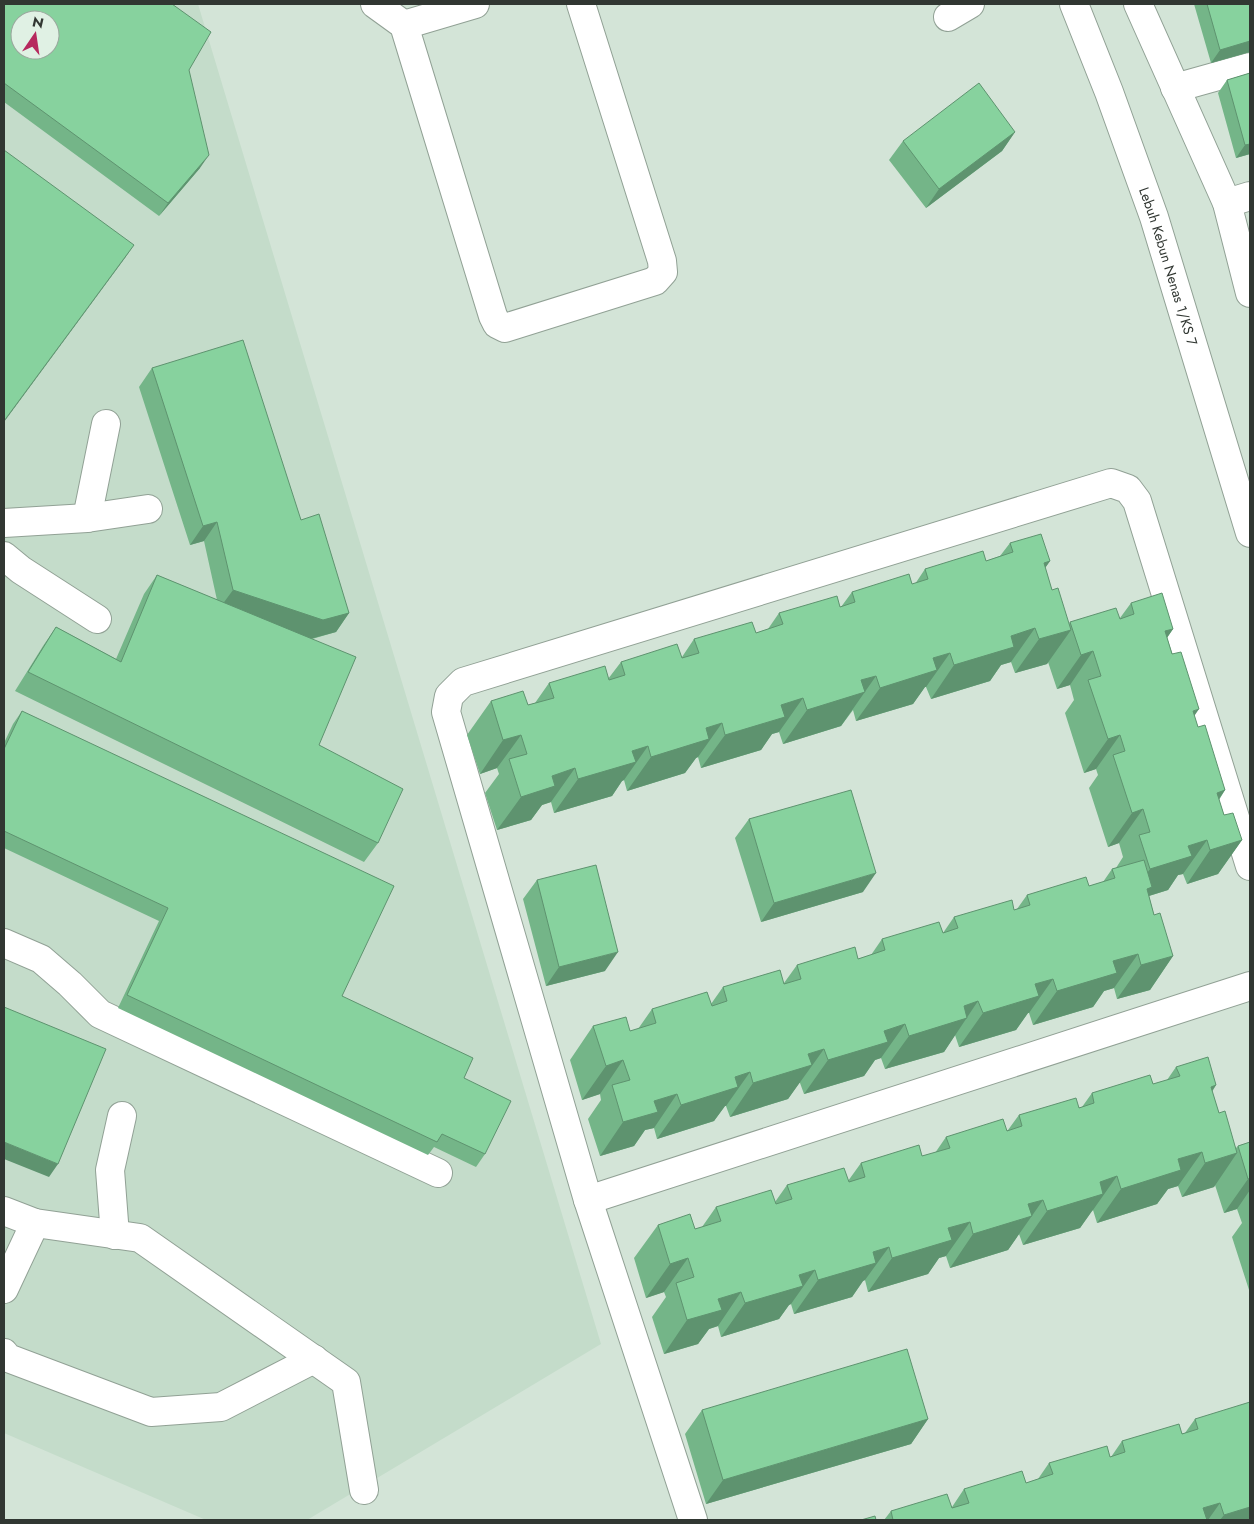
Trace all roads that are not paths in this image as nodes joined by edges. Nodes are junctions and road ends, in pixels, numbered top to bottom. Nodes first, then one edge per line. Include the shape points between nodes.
1 (375, 4) edge
2 (475, 4) edge
3 (581, 4) edge
4 (1074, 4) edge
5 (1138, 4) edge
6 (404, 25) junction
7 (1250, 67) edge
8 (1175, 88) junction
9 (1238, 200) edge
10 (1250, 293) edge
11 (106, 424) dead end
12 (148, 509) dead end
13 (86, 518) junction
14 (4, 523) edge
15 (1250, 533) edge
16 (4, 556) edge
17 (97, 619) dead end
18 (1245, 828) edge
19 (1250, 866) edge
20 (4, 943) edge
21 (1250, 986) edge
22 (122, 1116) dead end
23 (438, 1173) dead end
24 (588, 1200) junction
25 (4, 1210) edge
26 (35, 1223) junction
27 (115, 1235) junction
28 (4, 1290) edge
29 (4, 1353) edge
30 (314, 1359) junction
31 (364, 1490) dead end
32 (693, 1520) edge

1 - 6 street
2 - 6 street
3 - 6 street via 663,272 655,281 505,328 497,324 493,316
4 - 15 street, Lebuh Kebun Nenas 1/KS 7 via 1154,217
5 - 8 street
7 - 8 street
8 - 9 street
9 - 10 street
11 - 13 street
12 - 13 street
13 - 14 street
16 - 17 street
18 - 19 street
18 - 24 street via 1137,501 1128,488 1112,483 463,682 449,696 446,712
20 - 23 street via 41,959 100,1014
21 - 24 street
22 - 27 street via 110,1170
24 - 32 street
25 - 26 street
26 - 27 street
26 - 28 street
27 - 30 street via 140,1238
29 - 30 street via 8,1358 151,1412 221,1407
30 - 31 street via 346,1382

